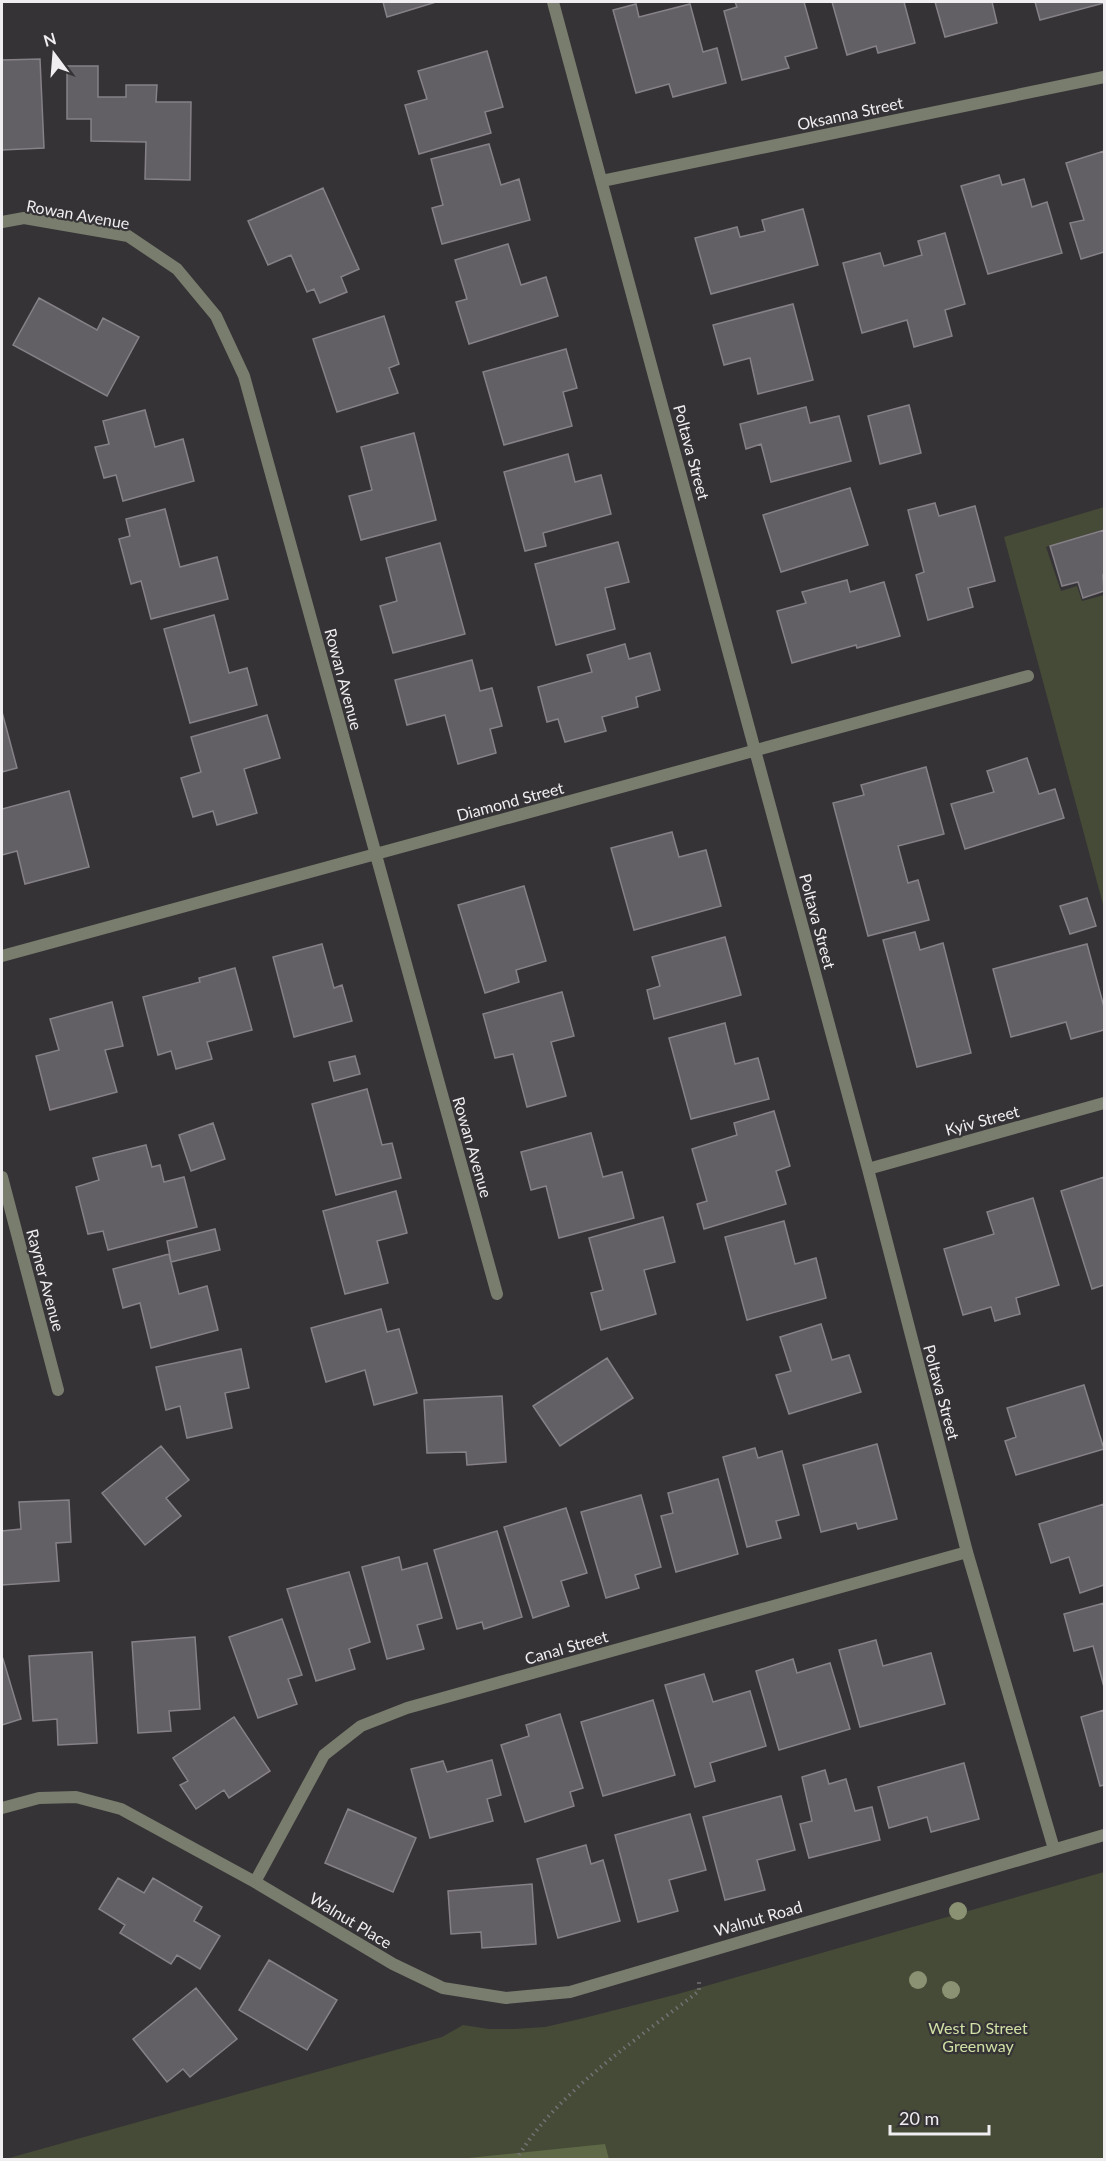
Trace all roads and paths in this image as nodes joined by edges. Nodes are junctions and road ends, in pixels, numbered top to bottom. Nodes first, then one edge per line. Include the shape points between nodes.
1 (553, 2) edge
2 (1104, 77) edge
3 (602, 181) junction
4 (2, 222) edge
5 (1028, 676) dead end
6 (755, 750) junction
7 (375, 855) junction
8 (2, 956) edge
9 (1104, 1103) edge
10 (868, 1168) junction
11 (2, 1177) edge
12 (497, 1294) dead end
13 (58, 1390) dead end
14 (967, 1552) junction
15 (2, 1808) edge
16 (1104, 1835) edge
17 (1054, 1849) junction
18 (255, 1882) junction
19 (698, 1953) junction
20 (516, 2160) edge

1 - 3 street, Poltava Street
2 - 3 street, Oksanna Street
3 - 6 street, Poltava Street
4 - 7 street, Rowan Avenue via 24,218 128,237 177,269 216,316 244,376
5 - 6 street, Diamond Street
6 - 7 street, Diamond Street
6 - 10 street, Poltava Street
7 - 8 street, Diamond Street
7 - 12 street, Rowan Avenue
9 - 10 street, Kyiv Street
10 - 14 street, Poltava Street
11 - 13 street, Rayner Avenue
14 - 17 street, Poltava Street
14 - 18 street, Canal Street via 406,1708 361,1726 324,1755
15 - 18 street, Walnut Place via 39,1798 76,1797 121,1809
16 - 17 street, Walnut Road
17 - 19 street, Walnut Road
18 - 19 street, Walnut Place via 393,1964 443,1988 506,1998 570,1992
19 - 20 path, Walnut Road via 699,1991 579,2086 527,2141

